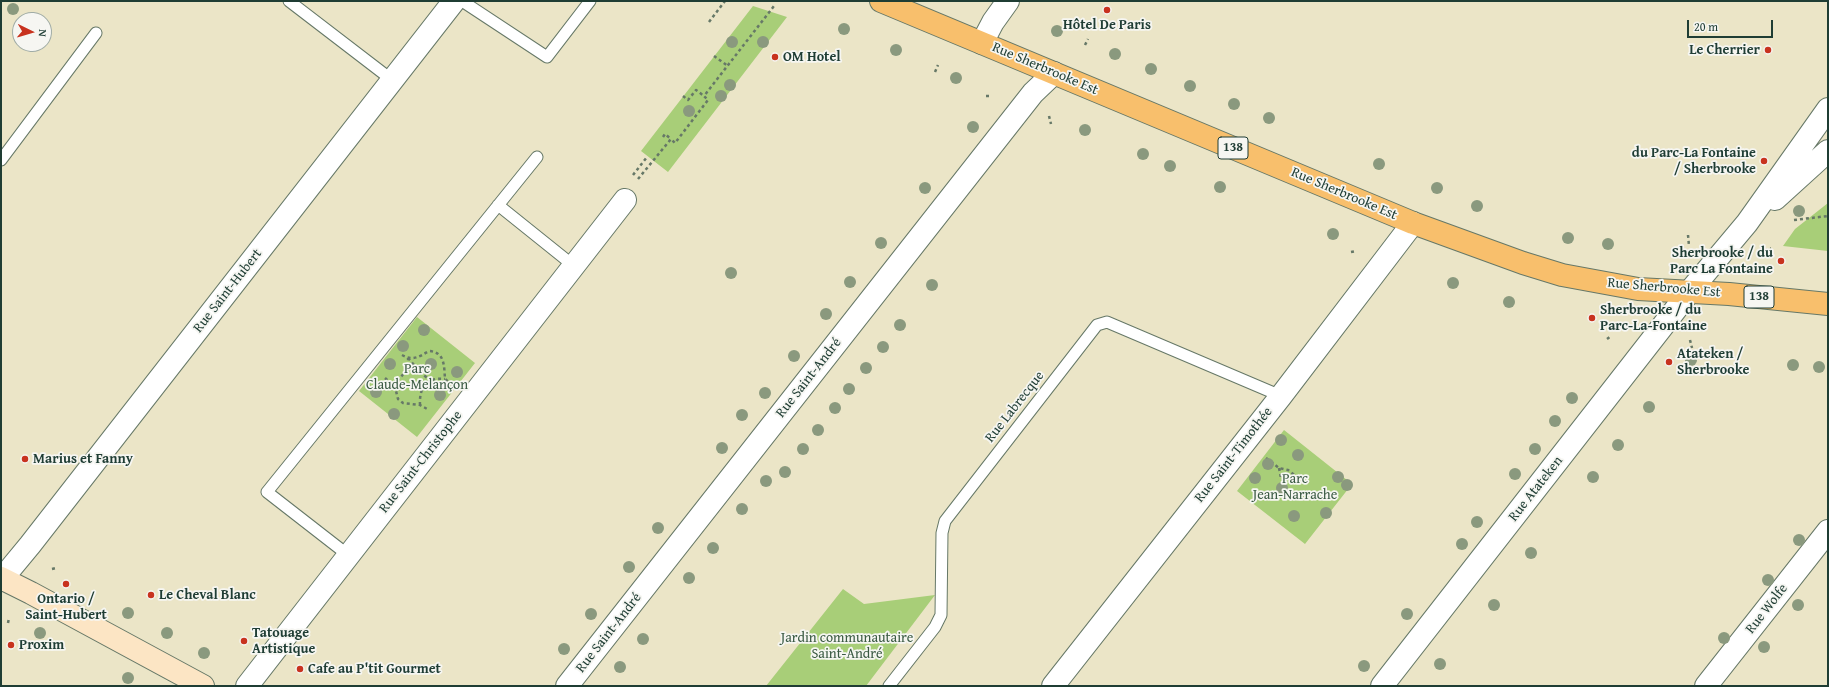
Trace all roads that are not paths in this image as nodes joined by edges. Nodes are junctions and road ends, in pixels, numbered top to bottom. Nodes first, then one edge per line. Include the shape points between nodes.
1 (289, 1) edge
2 (454, 1) edge
3 (462, 1) edge
4 (590, 1) edge
5 (881, 1) edge
6 (1008, 1) edge
7 (96, 33) dead end
8 (982, 43) junction
9 (1054, 73) junction
10 (392, 80) junction
11 (1828, 109) edge
12 (1828, 151) edge
13 (537, 157) dead end
14 (1, 160) edge
15 (625, 200) dead end
16 (498, 206) junction
17 (1412, 222) junction
18 (1747, 223) junction
19 (574, 266) junction
20 (1690, 291) junction
21 (1828, 304) edge
22 (1281, 396) junction
23 (1828, 531) edge
24 (348, 555) junction
25 (1, 579) edge
26 (203, 686) edge
27 (247, 686) edge
28 (568, 686) edge
29 (889, 686) edge
30 (1053, 686) edge
31 (1382, 686) edge
32 (1706, 686) edge

1 - 10 lane
2 - 10 street, Rue Saint-Hubert
3 - 4 lane via 547,57
5 - 8 main road, Rue Sherbrooke Est / 138
6 - 8 street
7 - 14 lane
8 - 9 main road, Rue Sherbrooke Est / 138
9 - 17 main road, Rue Sherbrooke Est / 138
9 - 28 street, Rue Saint-André via 1033,93
10 - 25 street, Rue Saint-Hubert
11 - 18 street
12 - 18 street
13 - 16 lane
15 - 19 street, Rue Saint-Christophe
16 - 19 lane
16 - 24 lane via 267,492
17 - 20 main road, Rue Sherbrooke Est / 138 via 1562,275 1638,289
17 - 22 street, Rue Saint-Timothée
18 - 20 street, Rue Atateken
19 - 24 street, Rue Saint-Christophe
20 - 21 main road, Rue Sherbrooke Est / 138
20 - 31 street, Rue Atateken
22 - 29 lane, Rue Labrecque via 1107,322 1097,325 945,521 942,534 941,614 935,627
22 - 30 street, Rue Saint-Timothée
23 - 32 street, Rue Wolfe
24 - 27 street, Rue Saint-Christophe
25 - 26 main road

